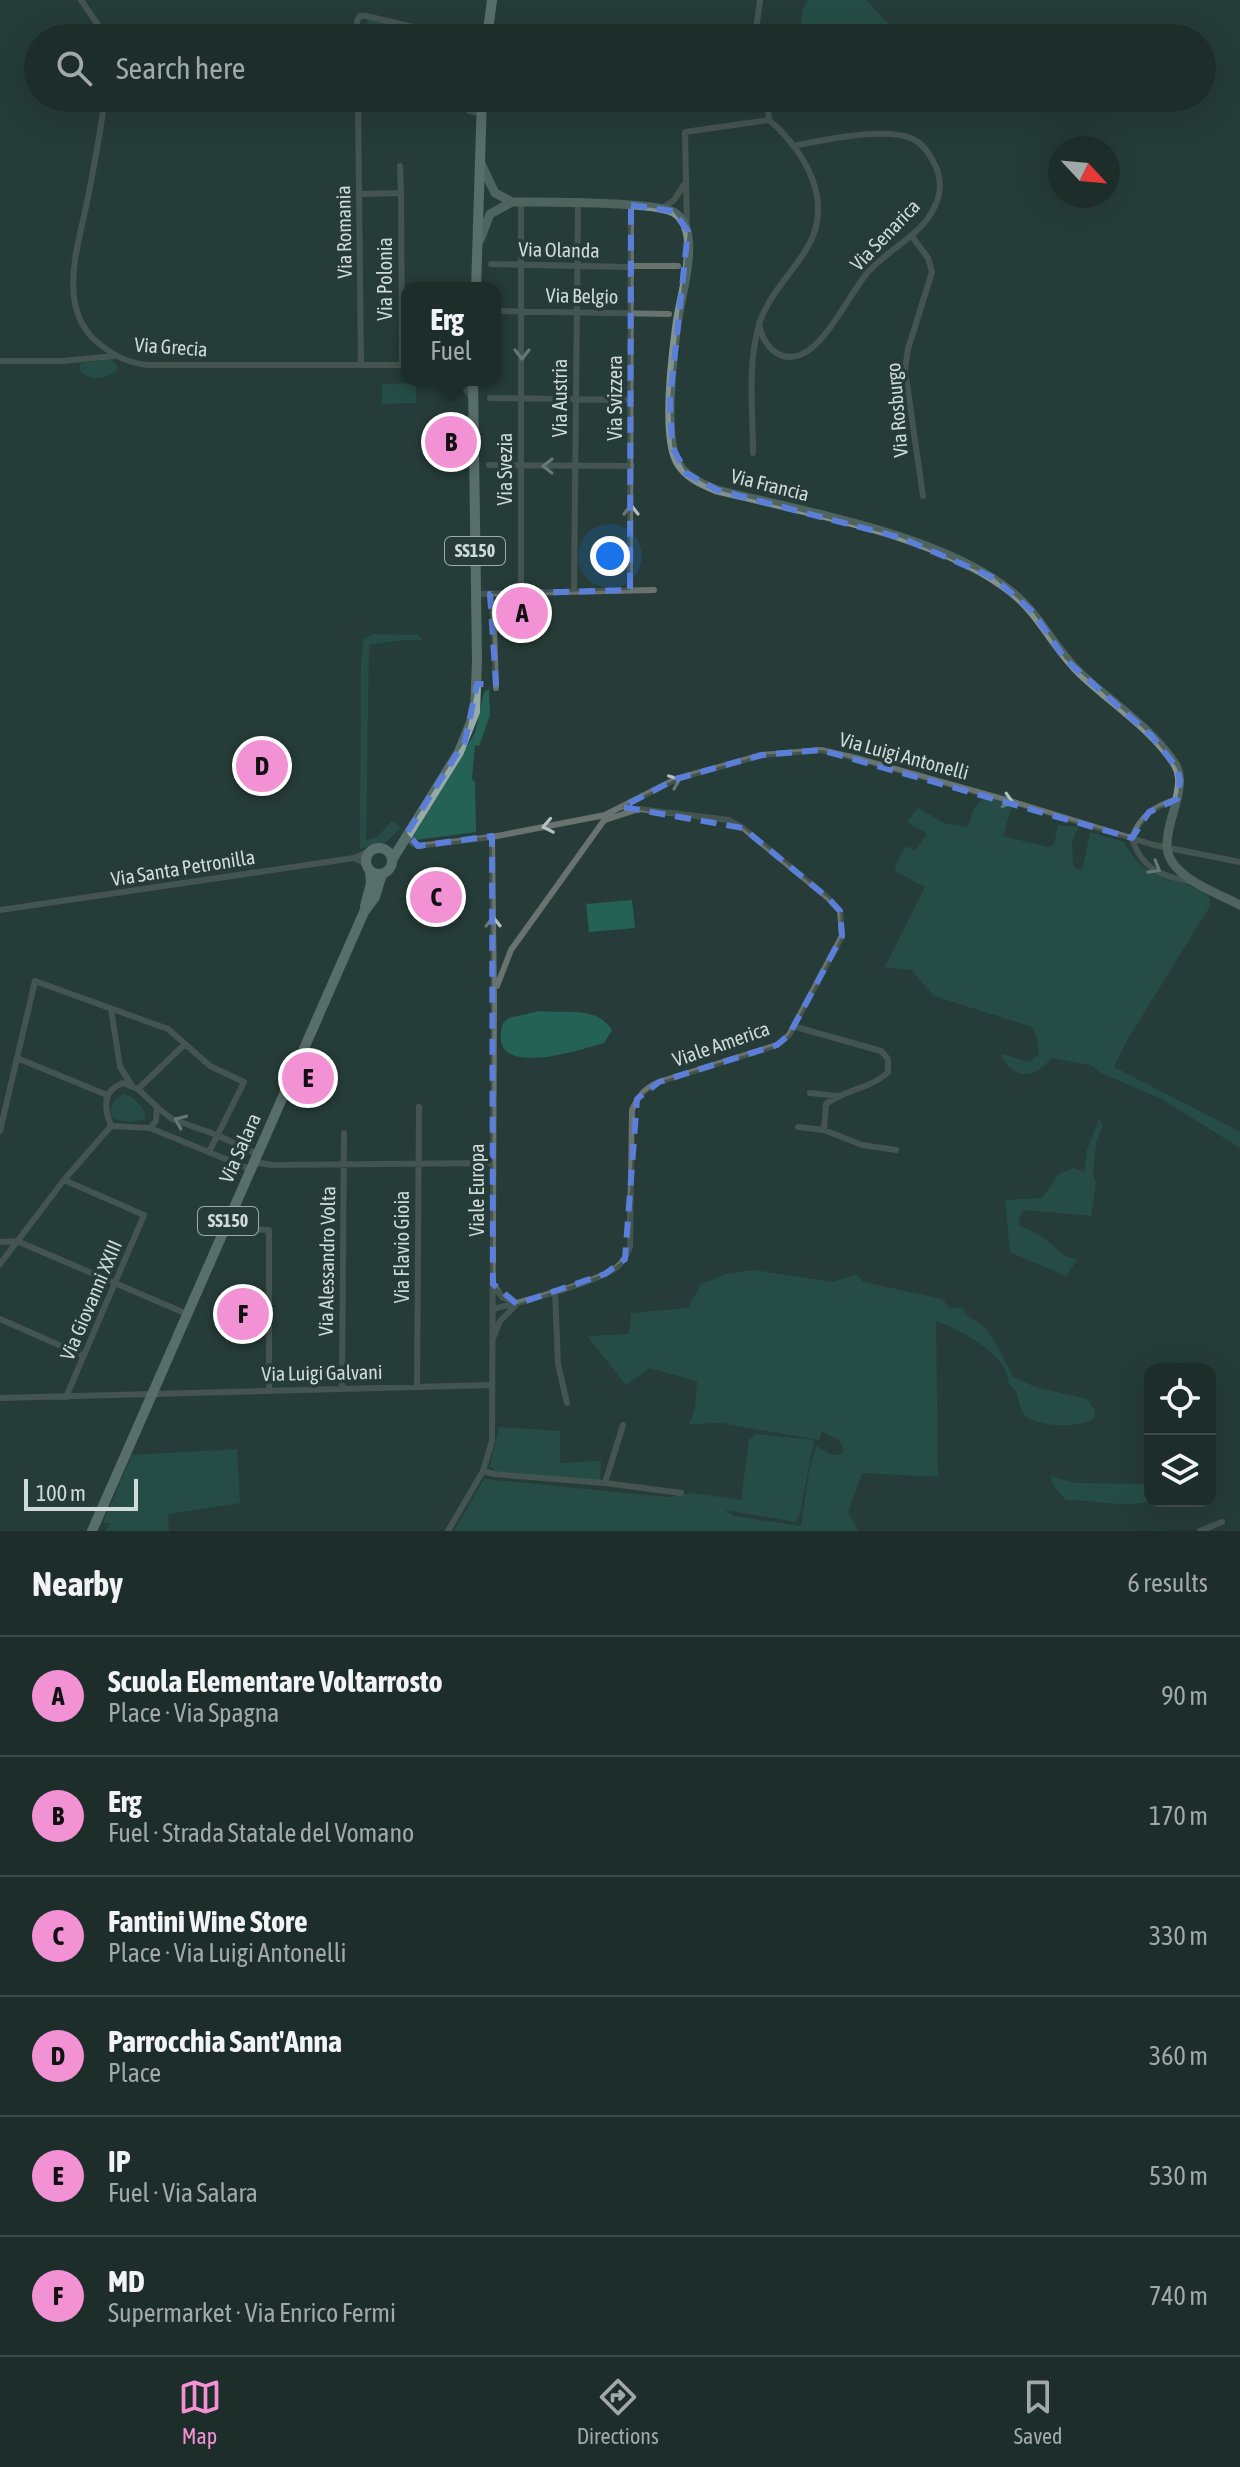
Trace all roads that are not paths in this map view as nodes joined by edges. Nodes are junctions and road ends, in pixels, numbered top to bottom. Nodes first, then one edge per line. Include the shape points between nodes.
1 (81, 0) edge
2 (492, 0) edge
3 (760, 0) edge
4 (97, 24) edge
5 (357, 24) edge
6 (401, 24) edge
7 (489, 24) edge
8 (757, 24) edge
9 (102, 112) edge
10 (358, 112) edge
11 (473, 112) edge
12 (768, 112) edge
13 (482, 114) joint
14 (769, 120) junction
15 (793, 146) junction
16 (480, 161) junction
17 (400, 166) dead end
18 (686, 182) junction
19 (401, 193) junction
20 (360, 194) junction
21 (687, 200) junction
22 (479, 201) junction
23 (509, 202) junction
24 (578, 204) junction
25 (631, 205) junction
26 (668, 210) junction
27 (688, 231) junction
28 (911, 235) junction
29 (477, 254) junction
30 (491, 264) dead end
31 (522, 265) junction
32 (678, 266) dead end
33 (577, 267) junction
34 (629, 267) junction
35 (403, 282) edge
36 (476, 282) edge
37 (501, 311) edge
38 (522, 311) junction
39 (576, 312) junction
40 (632, 313) junction
41 (669, 314) dead end
42 (759, 323) junction
43 (114, 356) junction
44 (0, 361) edge
45 (361, 365) junction
46 (401, 365) edge
47 (464, 386) edge
48 (473, 386) edge
49 (490, 398) dead end
50 (521, 398) junction
51 (473, 399) junction
52 (576, 399) junction
53 (631, 400) junction
54 (753, 453) dead end
55 (489, 465) dead end
56 (521, 465) junction
57 (576, 466) junction
58 (631, 466) junction
59 (923, 496) dead end
60 (630, 590) junction
61 (654, 590) dead end
62 (574, 592) junction
63 (521, 593) junction
64 (476, 594) junction
65 (490, 594) junction
66 (477, 684) junction
67 (1177, 799) junction
68 (605, 818) junction
69 (405, 837) junction
70 (492, 837) junction
71 (1132, 838) junction
72 (1167, 848) junction
73 (385, 849) junction
74 (370, 851) junction
75 (354, 858) junction
76 (392, 860) junction
77 (1240, 862) edge
78 (368, 867) junction
79 (382, 874) junction
80 (1198, 883) junction
81 (1240, 905) edge
82 (0, 910) edge
83 (364, 912) junction
84 (494, 1000) junction
85 (111, 1009) junction
86 (796, 1027) junction
87 (185, 1044) junction
88 (17, 1058) junction
89 (131, 1084) junction
90 (138, 1089) junction
91 (810, 1093) dead end
92 (107, 1095) junction
93 (837, 1096) junction
94 (157, 1107) junction
95 (419, 1107) dead end
96 (111, 1126) junction
97 (798, 1127) dead end
98 (150, 1128) junction
99 (824, 1130) junction
100 (0, 1131) edge
101 (344, 1133) dead end
102 (217, 1135) junction
103 (210, 1150) junction
104 (896, 1150) dead end
105 (253, 1161) junction
106 (344, 1162) junction
107 (419, 1163) junction
108 (493, 1163) junction
109 (64, 1180) junction
110 (225, 1228) junction
111 (17, 1241) junction
112 (0, 1242) edge
113 (0, 1264) edge
114 (116, 1283) junction
115 (493, 1284) junction
116 (555, 1291) junction
117 (517, 1304) junction
118 (493, 1309) junction
119 (187, 1314) junction
120 (0, 1319) edge
121 (493, 1337) junction
122 (84, 1356) junction
123 (492, 1385) junction
124 (417, 1387) junction
125 (269, 1389) junction
126 (342, 1389) junction
127 (153, 1393) junction
128 (66, 1397) junction
129 (0, 1398) edge
130 (567, 1403) dead end
131 (623, 1425) dead end
132 (483, 1471) junction
133 (605, 1483) junction
134 (681, 1493) dead end
135 (1222, 1522) dead end
136 (92, 1531) edge
137 (448, 1531) edge
138 (1200, 1531) edge

1 - 4 street
2 - 7 main road
3 - 8 street
5 - 6 street via 360,16
9 - 43 street, Via Grecia via 73,291 85,329
10 - 20 street, Via Romania
11 - 13 street
12 - 14 street
13 - 16 main road
14 - 15 street
14 - 18 street via 685,132
15 - 28 street, Via Senarica via 882,134 921,144 937,167 939,193 935,207
15 - 42 street via 817,191 815,229
16 - 22 main road
16 - 23 main road via 490,187
17 - 19 street, Via Polonia
18 - 21 street
18 - 26 street
19 - 20 street
19 - 35 street, Via Polonia
20 - 45 street, Via Romania
21 - 26 street via 679,210
21 - 27 street
22 - 23 main road
22 - 29 main road
23 - 24 main road
23 - 29 main road via 485,222
23 - 31 street, Via Svezia
24 - 25 main road
24 - 33 street, Via Austria
25 - 26 main road
25 - 34 street, Via Svizzera
26 - 27 main road
27 - 67 main road, Via Francia via 670,399 672,446 686,473 717,490 902,538 994,578 1033,612 1065,659 1152,736 1177,768
28 - 42 street, Via Senarica via 868,272 820,339 803,354 775,352 761,339
28 - 59 street, Via Rosburgo via 932,272 905,370
29 - 36 main road
30 - 31 street, Via Olanda
31 - 33 street, Via Olanda
31 - 38 street, Via Svezia
32 - 34 street, Via Olanda
33 - 34 street, Via Olanda
33 - 39 street, Via Austria
34 - 40 street, Via Svizzera
37 - 38 street, Via Belgio
38 - 39 street, Via Belgio
38 -> 50 street, Via Svezia
39 - 40 street, Via Belgio
39 - 52 street, Via Austria
40 - 41 street, Via Belgio
40 - 53 street, Via Svizzera
42 - 54 street via 753,349
43 - 44 street
43 - 45 street, Via Grecia via 148,365
45 - 46 street, Via Grecia
47 - 51 street
48 - 51 main road, SS150
49 - 50 street
50 - 52 street
50 - 56 street, Via Svezia
51 - 64 main road, SS150
52 - 53 street
52 - 57 street, Via Austria
53 - 58 street, Via Svizzera
55 - 56 street
57 -> 56 street
56 - 63 street, Via Svezia
57 - 58 street
57 - 62 street, Via Austria
60 -> 58 street, Via Svizzera
60 - 61 street
60 - 62 street
62 - 63 street
63 - 65 street
64 - 65 street
64 - 66 main road, SS150
65 - 66 street via 496,686
66 - 69 main road, SS150 via 465,741
67 - 71 street via 1149,812
67 - 72 main road
68 -> 70 street, Via Luigi Antonelli
68 -> 71 street, Via Luigi Antonelli via 676,779 762,755 821,750
68 - 84 street via 511,950
68 - 86 street, Viale America via 639,809 729,820 840,911 842,936
69 - 70 street, Via Luigi Antonelli via 418,846
69 - 73 main road
69 - 76 main road, SS150
84 -> 70 street, Viale Europa
71 - 72 street, Via Luigi Antonelli
71 -> 80 street via 1148,866
72 - 77 street, Via Luigi Antonelli
72 - 80 main road via 1175,866
73 - 74 main road
73 - 76 main road
74 - 75 street, Via Santa Petronilla
74 - 78 main road
75 - 78 street
75 - 82 street, Via Santa Petronilla
76 - 79 main road
78 - 79 main road
78 - 83 main road, Via Salara / SS150 via 371,883
79 - 83 main road, Via Salara / SS150
80 - 81 main road
83 - 105 main road, Via Salara / SS150
84 - 108 street, Viale Europa
85 - 87 street via 168,1029
85 - 88 street via 35,981
85 - 89 street via 120,1067
86 - 93 street via 881,1051 888,1059 888,1072 879,1082
86 - 116 street, Viale America via 777,1045 647,1087 632,1110 630,1247 625,1259 615,1269
87 - 90 street
87 - 102 street via 210,1066 244,1082
88 - 92 street
88 - 100 street
89 - 90 street
89 - 92 street via 117,1085
90 - 94 street
91 - 93 street
92 - 96 street via 105,1112
93 - 99 street via 826,1104
94 - 98 street
102 -> 94 street via 172,1119
95 - 107 street, Via Flavio Gioia
96 - 98 street
96 - 109 street
97 - 99 street
98 - 103 street
99 - 104 street via 862,1145
101 - 106 street, Via Alessandro Volta
102 - 103 street
102 - 105 street
103 - 105 street
105 - 106 street
105 - 110 main road, Via Salara / SS150
106 - 107 street
106 - 126 street, Via Alessandro Volta
107 - 108 street
107 - 124 street, Via Flavio Gioia
108 - 115 street, Viale Europa
109 - 111 street
109 - 114 street, Via Giovanni XXIII via 144,1215
110 - 119 main road, Via Salara / SS150
110 - 125 street via 269,1230
111 - 112 street
111 - 113 street
111 - 114 street
114 - 119 street
114 - 122 street, Via Giovanni XXIII
115 - 117 street via 502,1297
115 - 118 street, Viale Europa
116 - 117 street, Viale America
116 - 130 street via 558,1364
117 - 118 street, Viale America
117 - 121 street
118 - 121 street, Viale Europa
119 - 127 main road, Via Salara / SS150
120 - 122 street
121 - 123 street, Viale Europa
122 - 128 street, Via Giovanni XXIII
123 - 124 street, Via Luigi Galvani
123 - 132 street, Viale Europa via 492,1441
124 - 126 street, Via Luigi Galvani
125 - 126 street, Via Luigi Galvani
125 - 127 street, Via Luigi Galvani
127 - 128 street, Via Luigi Galvani
127 - 136 main road, Via Salara / SS150
128 - 129 street, Via Luigi Galvani
131 - 133 street
132 - 133 street
132 - 137 street, Viale Europa
133 - 134 street
135 - 138 street

